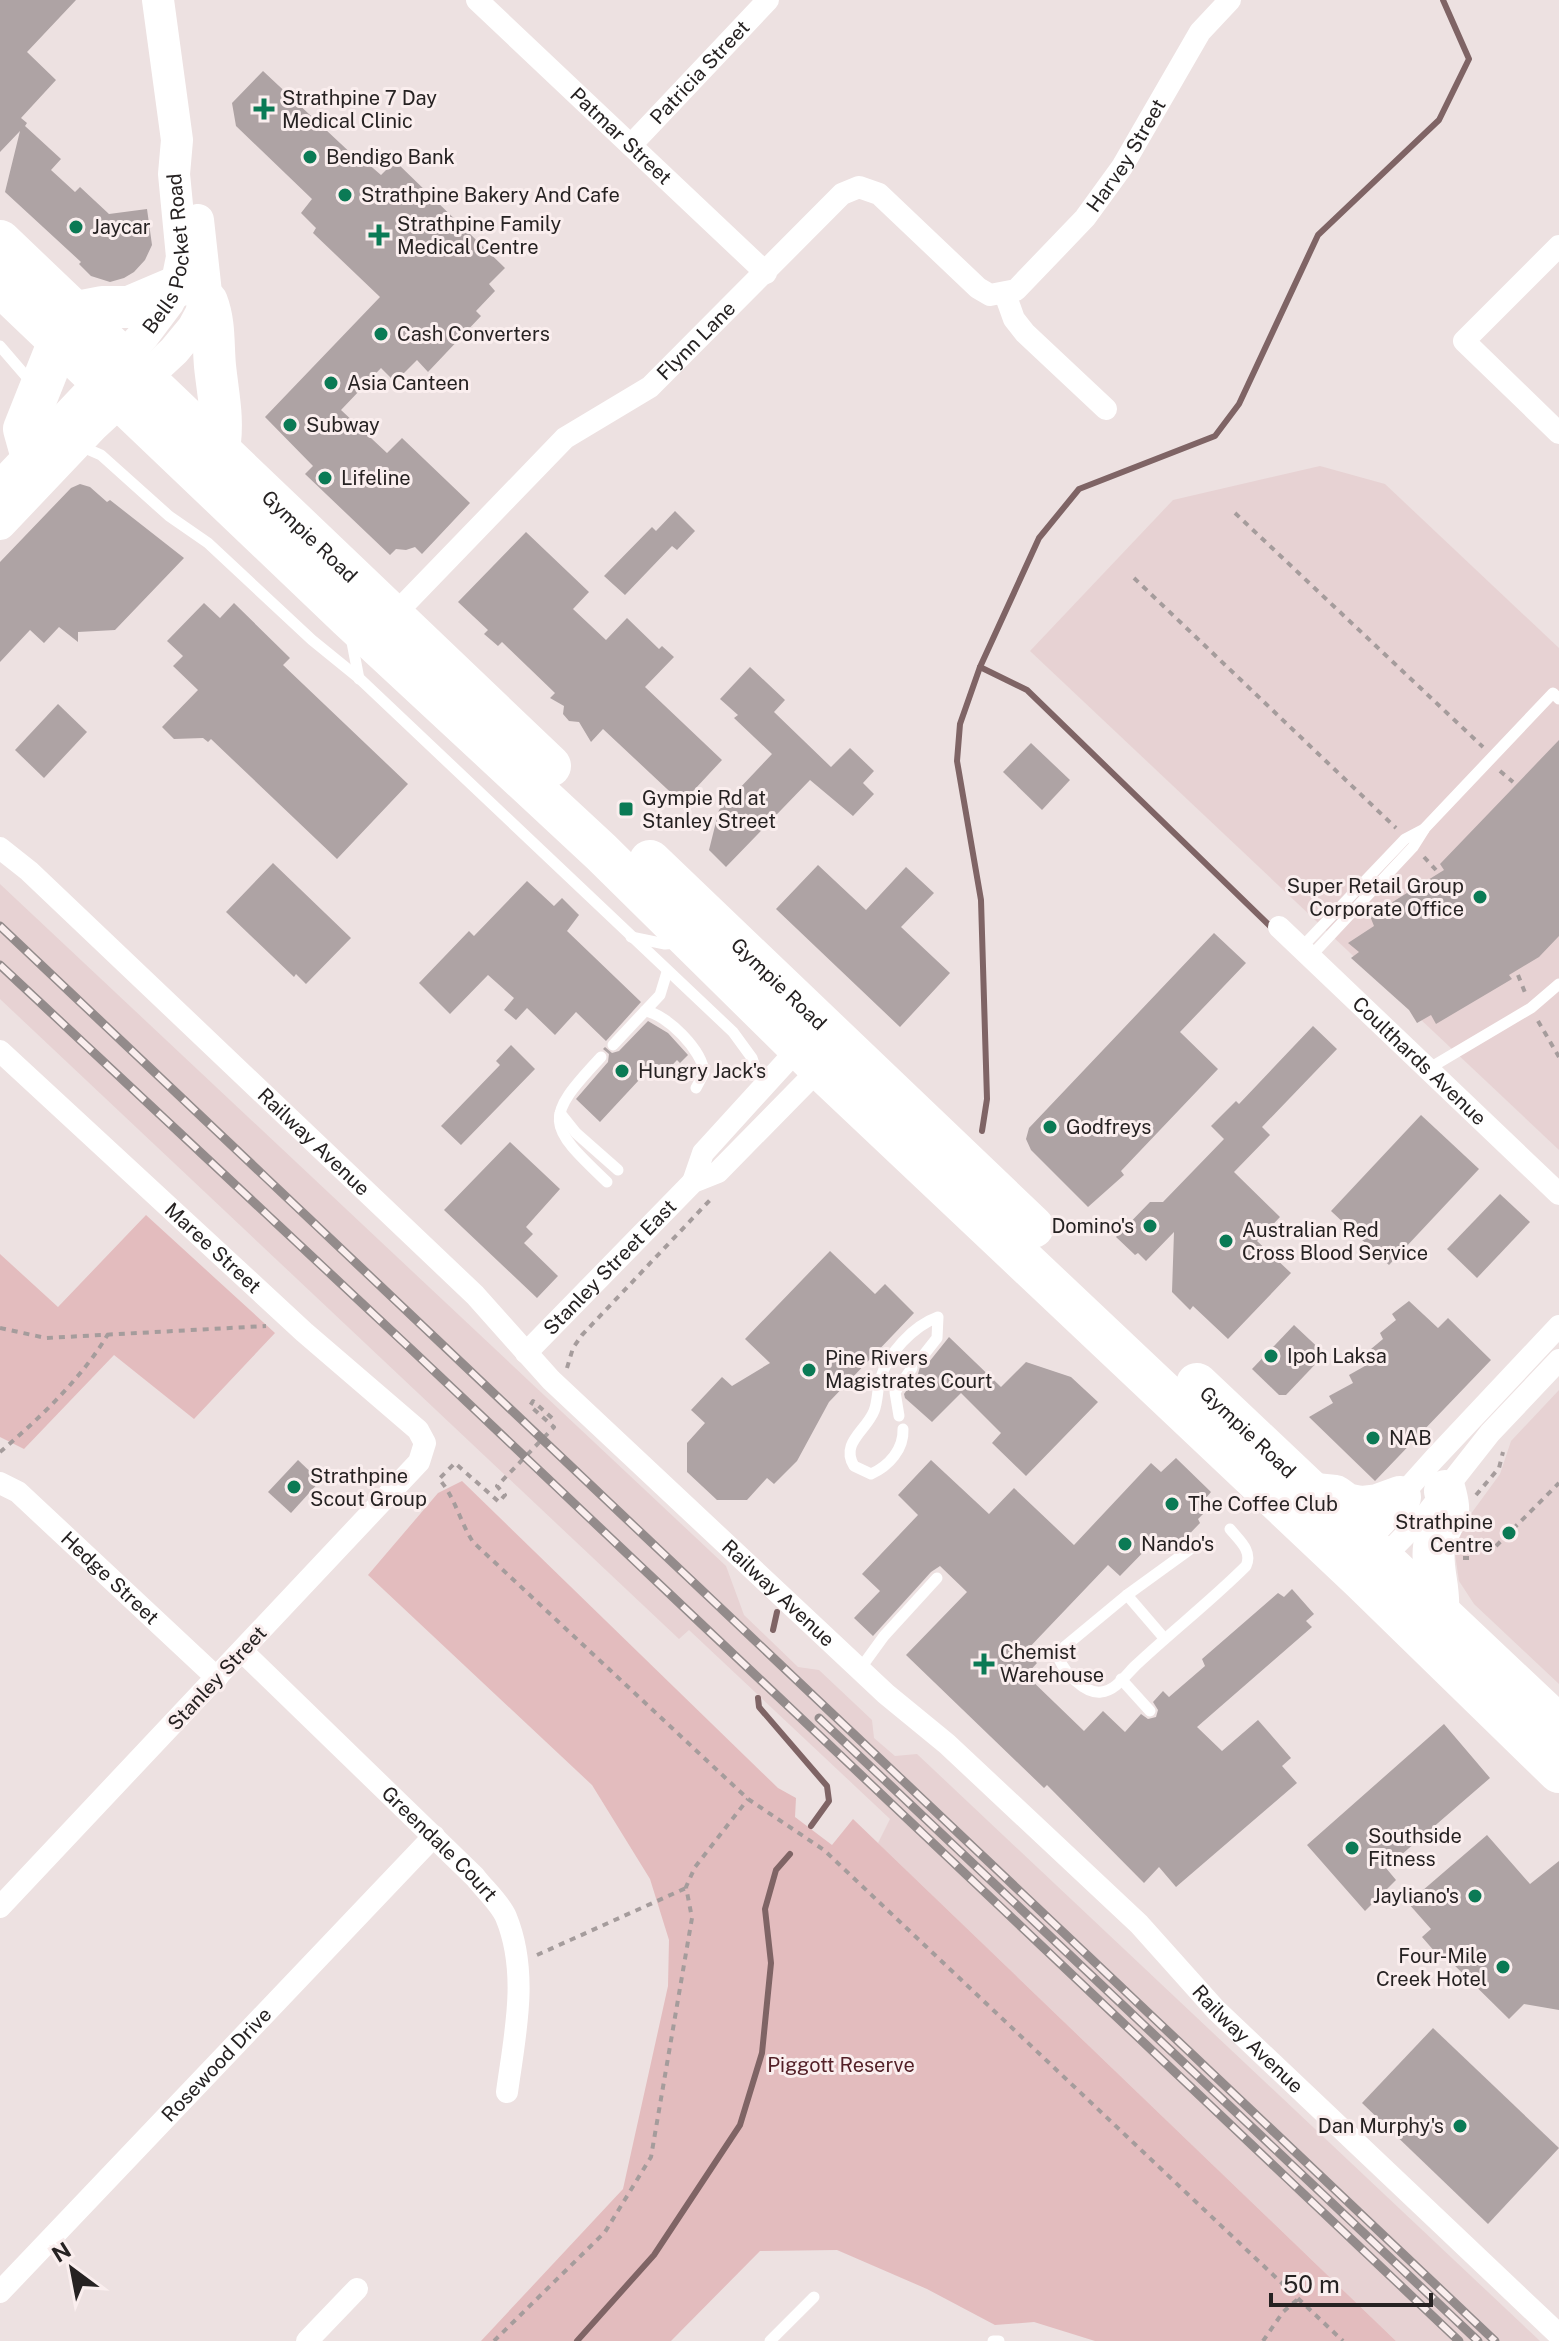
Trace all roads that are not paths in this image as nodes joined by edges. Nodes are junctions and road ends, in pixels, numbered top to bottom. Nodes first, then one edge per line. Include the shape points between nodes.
1 (158, 0) edge
2 (477, 0) edge
3 (768, 0) edge
4 (1230, 0) edge
5 (631, 145) junction
6 (0, 241) edge
7 (1559, 246) edge
8 (766, 273) junction
9 (0, 285) edge
10 (192, 294) junction
11 (1005, 294) junction
12 (67, 327) junction
13 (0, 346) edge
14 (122, 379) junction
15 (40, 388) junction
16 (1106, 409) dead end
17 (1559, 433) edge
18 (75, 444) junction
19 (219, 449) junction
20 (31, 454) junction
21 (0, 487) edge
22 (0, 524) edge
23 (393, 616) junction
24 (348, 617) junction
25 (360, 679) junction
26 (1559, 699) edge
27 (0, 848) edge
28 (1279, 927) dead end
29 (631, 937) junction
30 (1305, 952) junction
31 (680, 958) junction
32 (1559, 984) edge
33 (645, 1011) junction
34 (613, 1045) dead end
35 (820, 1046) junction
36 (0, 1051) edge
37 (601, 1057) dead end
38 (1428, 1069) junction
39 (696, 1088) dead end
40 (763, 1090) junction
41 (560, 1113) junction
42 (618, 1170) dead end
43 (607, 1182) dead end
44 (693, 1182) junction
45 (1559, 1194) edge
46 (1557, 1331) edge
47 (526, 1353) junction
48 (922, 1357) dead end
49 (1559, 1360) edge
50 (912, 1368) dead end
51 (899, 1416) dead end
52 (903, 1429) dead end
53 (425, 1443) joint
54 (0, 1483) edge
55 (1313, 1494) junction
56 (1459, 1495) junction
57 (1400, 1497) junction
58 (1230, 1529) dead end
59 (1196, 1545) dead end
60 (1364, 1561) junction
61 (937, 1578) dead end
62 (1127, 1595) junction
63 (1438, 1611) junction
64 (1164, 1638) junction
65 (242, 1651) junction
66 (860, 1669) junction
67 (217, 1678) junction
68 (1121, 1679) junction
69 (1150, 1711) dead end
70 (1559, 1726) edge
71 (1559, 1772) edge
72 (434, 1836) junction
73 (0, 1907) edge
74 (507, 2092) dead end
75 (357, 2289) dead end
76 (0, 2292) edge
77 (814, 2297) dead end
78 (1559, 2335) edge
79 (307, 2341) edge
80 (770, 2341) edge
81 (993, 2341) edge
82 (999, 2341) edge

1 - 10 main road, Bells Pocket Road via 177,140 190,170
2 - 5 street, Patmar Street
3 - 5 street, Patricia Street
4 - 11 street, Harvey Street via 1200,32 1103,196 1024,283
5 - 8 street, Patmar Street
6 - 12 highway, Gympie Road
7 - 17 street via 1464,341
8 - 11 street, Flynn Lane via 842,194 859,187 879,194 978,288 990,295
8 - 23 street, Flynn Lane via 650,387 565,438
9 - 12 highway, Gympie Road
10 - 12 highway via 156,293 129,307 102,307
10 - 14 main road, Bells Pocket Road via 156,322
10 - 19 highway via 213,319 223,425
11 - 16 street via 1025,333
12 - 14 highway, Gympie Road
12 - 15 highway
13 - 15 lane
14 - 18 main road
14 - 19 highway, Gympie Road
14 - 20 main road
14 - 24 highway, Gympie Road
15 - 20 highway via 24,429
18 - 22 main road
18 - 25 lane, Gympie Road via 101,455 208,543
19 - 23 highway, Gympie Road
20 - 21 main road
23 - 35 highway, Gympie Road
24 - 25 lane, Gympie Road
24 - 31 highway, Gympie Road via 589,841
25 - 29 lane, Gympie Road
26 - 30 lane via 1553,693
27 - 47 street, Railway Avenue via 464,1284
28 - 30 street, Coulthards Avenue
29 - 31 lane, Gympie Road
29 - 31 lane via 665,944
30 - 38 street, Coulthards Avenue
31 - 33 lane
31 - 35 highway, Gympie Road
31 - 40 lane, Gympie Road via 752,1058
32 - 38 lane via 1531,1008
33 - 34 lane
33 - 39 lane via 658,1015 697,1053 704,1073
35 - 40 street, Stanley Street East
35 - 44 street, Stanley Street East via 718,1172
35 - 55 highway, Gympie Road
35 - 60 highway, Gympie Road
36 - 53 street, Maree Street via 296,1325 418,1430
37 - 41 lane via 569,1092
38 - 45 street, Coulthards Avenue
40 - 44 street, Stanley Street East via 703,1153
41 - 42 lane
41 - 43 lane via 570,1147
44 - 47 street, Stanley Street East
46 - 57 street
47 - 66 street, Railway Avenue
48 - 52 lane via 937,1338 938,1317 915,1331 882,1372 874,1411 850,1447 850,1460 871,1474 882,1468 900,1447
49 - 56 street via 1490,1433
50 - 51 lane via 895,1392
53 - 65 street, Stanley Street via 419,1462
54 - 67 street, Hedge Street via 18,1492
55 - 57 highway via 1361,1507
55 - 60 highway, Gympie Road
56 - 60 street
56 - 63 highway via 1434,1547
57 - 60 street
58 - 64 lane via 1248,1551 1246,1566
59 - 62 lane
60 - 63 highway, Gympie Road
60 - 71 highway, Gympie Road
61 - 66 lane
62 - 64 lane
62 - 68 lane via 1063,1648 1059,1659 1095,1692 1109,1690
63 - 70 highway, Gympie Road
64 - 68 lane
65 - 67 street, Stanley Street
65 - 72 street, Greendale Court
66 - 78 street, Railway Avenue via 1139,1924 1216,2010
67 - 73 street, Stanley Street
68 - 69 lane
72 - 74 street, Greendale Court via 505,1915 520,2005
72 - 76 street, Rosewood Drive
75 - 79 street
77 - 80 lane
81 - 82 lane

